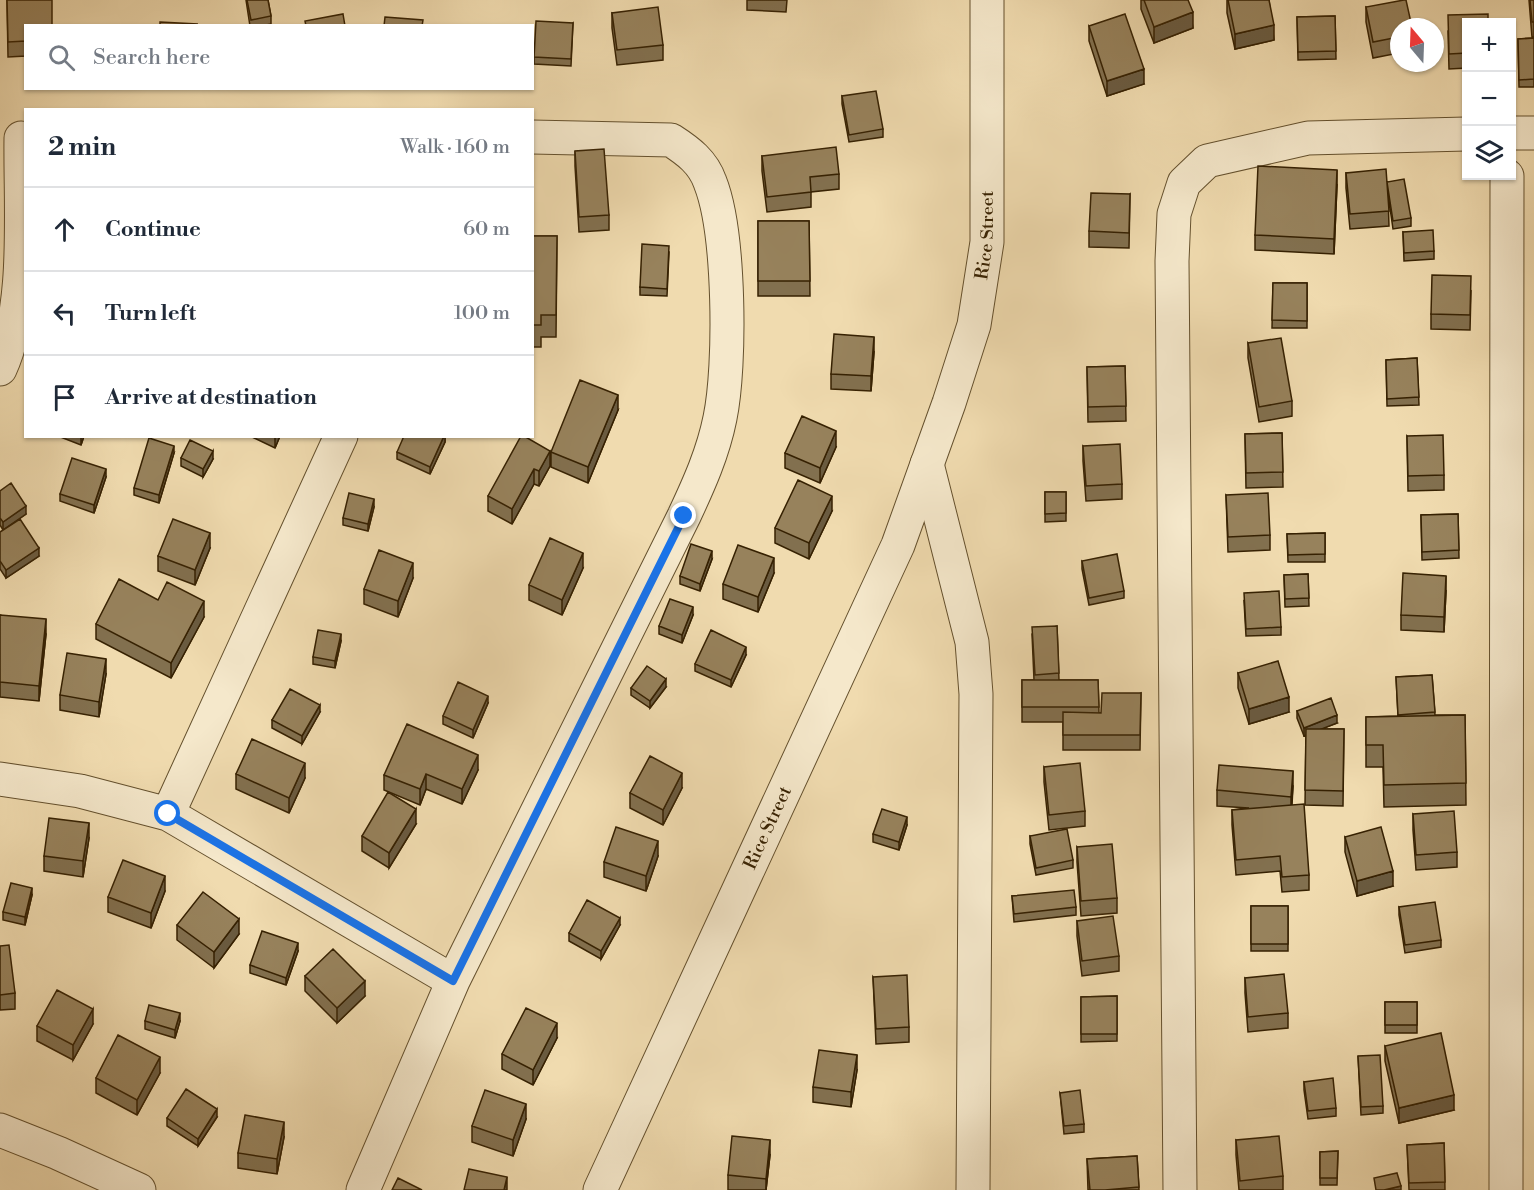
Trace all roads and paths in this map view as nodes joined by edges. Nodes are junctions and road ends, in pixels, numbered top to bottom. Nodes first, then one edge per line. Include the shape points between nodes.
1 (987, 0) edge
2 (1516, 133) edge
3 (1534, 133) edge
4 (1462, 134) edge
5 (534, 137) edge
6 (16, 138) edge
7 (1507, 180) edge
8 (0, 369) edge
9 (340, 438) edge
10 (927, 464) junction
11 (0, 778) edge
12 (168, 814) junction
13 (453, 981) junction
14 (0, 1130) edge
15 (139, 1190) edge
16 (363, 1190) edge
17 (600, 1190) edge
18 (973, 1190) edge
19 (1180, 1190) edge
20 (1506, 1190) edge

1 - 10 street, Rice Street via 987,242 982,282 974,325
2 - 3 street
4 - 19 street via 1308,138 1207,161 1184,183 1174,214
5 - 13 street via 671,140 701,164 711,182 720,218 726,364 720,417 708,463
6 - 8 street via 18,308
7 - 20 street
9 - 12 street
10 - 17 street, Rice Street via 898,545
10 - 18 street via 972,642 976,694
11 - 12 street via 80,791
12 - 13 street
13 - 16 street
14 - 15 street

